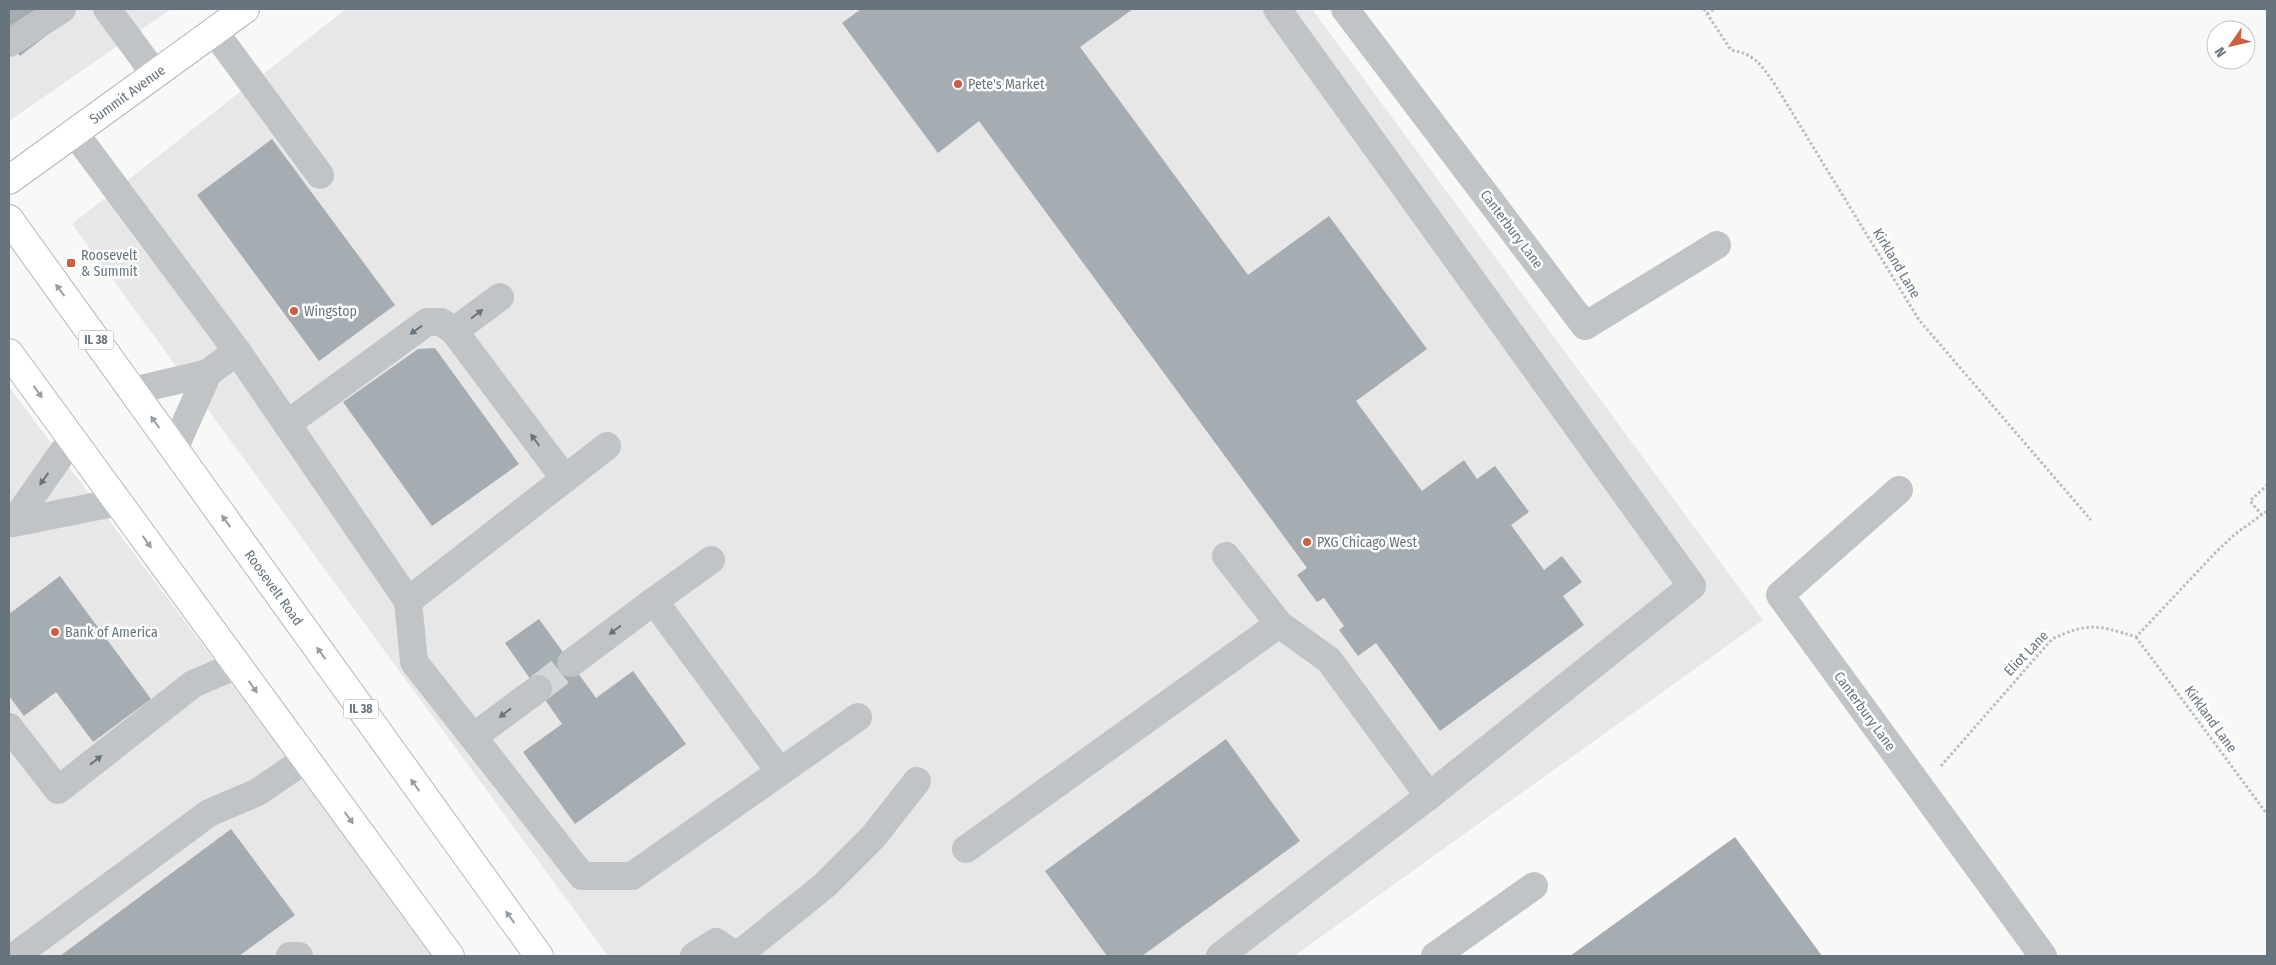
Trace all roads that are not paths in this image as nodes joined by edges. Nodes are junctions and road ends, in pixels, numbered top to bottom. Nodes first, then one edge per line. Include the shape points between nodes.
1 (62, 9) edge
2 (107, 9) edge
3 (1277, 9) edge
4 (1346, 9) edge
5 (227, 17) edge
6 (9, 44) edge
7 (155, 74) junction
8 (74, 132) junction
9 (320, 175) dead end
10 (9, 180) edge
11 (9, 219) edge
12 (1717, 246) dead end
13 (500, 296) dead end
14 (454, 331) junction
15 (237, 351) junction
16 (9, 353) edge
17 (208, 373) junction
18 (132, 390) junction
19 (287, 424) junction
20 (72, 439) junction
21 (607, 446) dead end
22 (174, 449) junction
23 (564, 479) junction
24 (1899, 490) dead end
25 (118, 502) junction
26 (10, 522) edge
27 (1226, 556) dead end
28 (711, 560) dead end
29 (408, 601) junction
30 (654, 601) junction
31 (1279, 624) junction
32 (571, 664) tunnel mouth
33 (237, 665) junction
34 (538, 689) tunnel mouth
35 (858, 717) dead end
36 (9, 727) edge
37 (473, 737) junction
38 (306, 759) junction
39 (780, 772) junction
40 (917, 781) dead end
41 (1429, 796) junction
42 (966, 849) dead end
43 (1534, 886) dead end
44 (16, 956) edge
45 (290, 956) edge
46 (299, 956) edge
47 (450, 956) edge
48 (539, 956) edge
49 (694, 956) edge
50 (736, 956) edge
51 (1220, 956) edge
52 (1435, 956) edge
53 (2043, 956) edge

1 - 6 street
2 - 7 street
3 - 41 street via 1692,586
4 - 12 street, Canterbury Lane via 1585,326
5 - 7 main road, Summit Avenue
5 - 9 street
7 - 8 main road, Summit Avenue
8 - 10 main road, Summit Avenue
8 - 15 street
18 -> 11 main road, Roosevelt Road / IL 38
14 -> 13 street
14 -> 19 street via 441,322 427,322
23 -> 14 street
15 - 17 street
15 - 19 street
16 -> 20 main road
17 - 18 street
17 - 22 street
22 -> 18 main road, Roosevelt Road / IL 38
19 - 29 street
20 - 25 main road
20 -> 26 street
21 - 23 street
48 -> 22 main road, Roosevelt Road / IL 38
23 - 29 street
24 - 53 street, Canterbury Lane via 1780,594
25 - 26 street
25 -> 33 main road
27 - 31 street
28 - 30 street
29 - 37 street via 414,662
30 -> 32 street
30 - 39 street
31 - 41 street via 1329,660
31 - 42 street
36 -> 33 street via 58,790 193,684
33 -> 38 main road
34 -> 37 street
35 - 39 street
37 - 39 street via 582,876 632,876
38 - 44 street via 258,792 209,813
38 -> 47 main road
40 - 50 street via 873,837 825,885
41 - 51 street
43 - 52 street
45 - 46 street
49 - 50 street via 716,942

